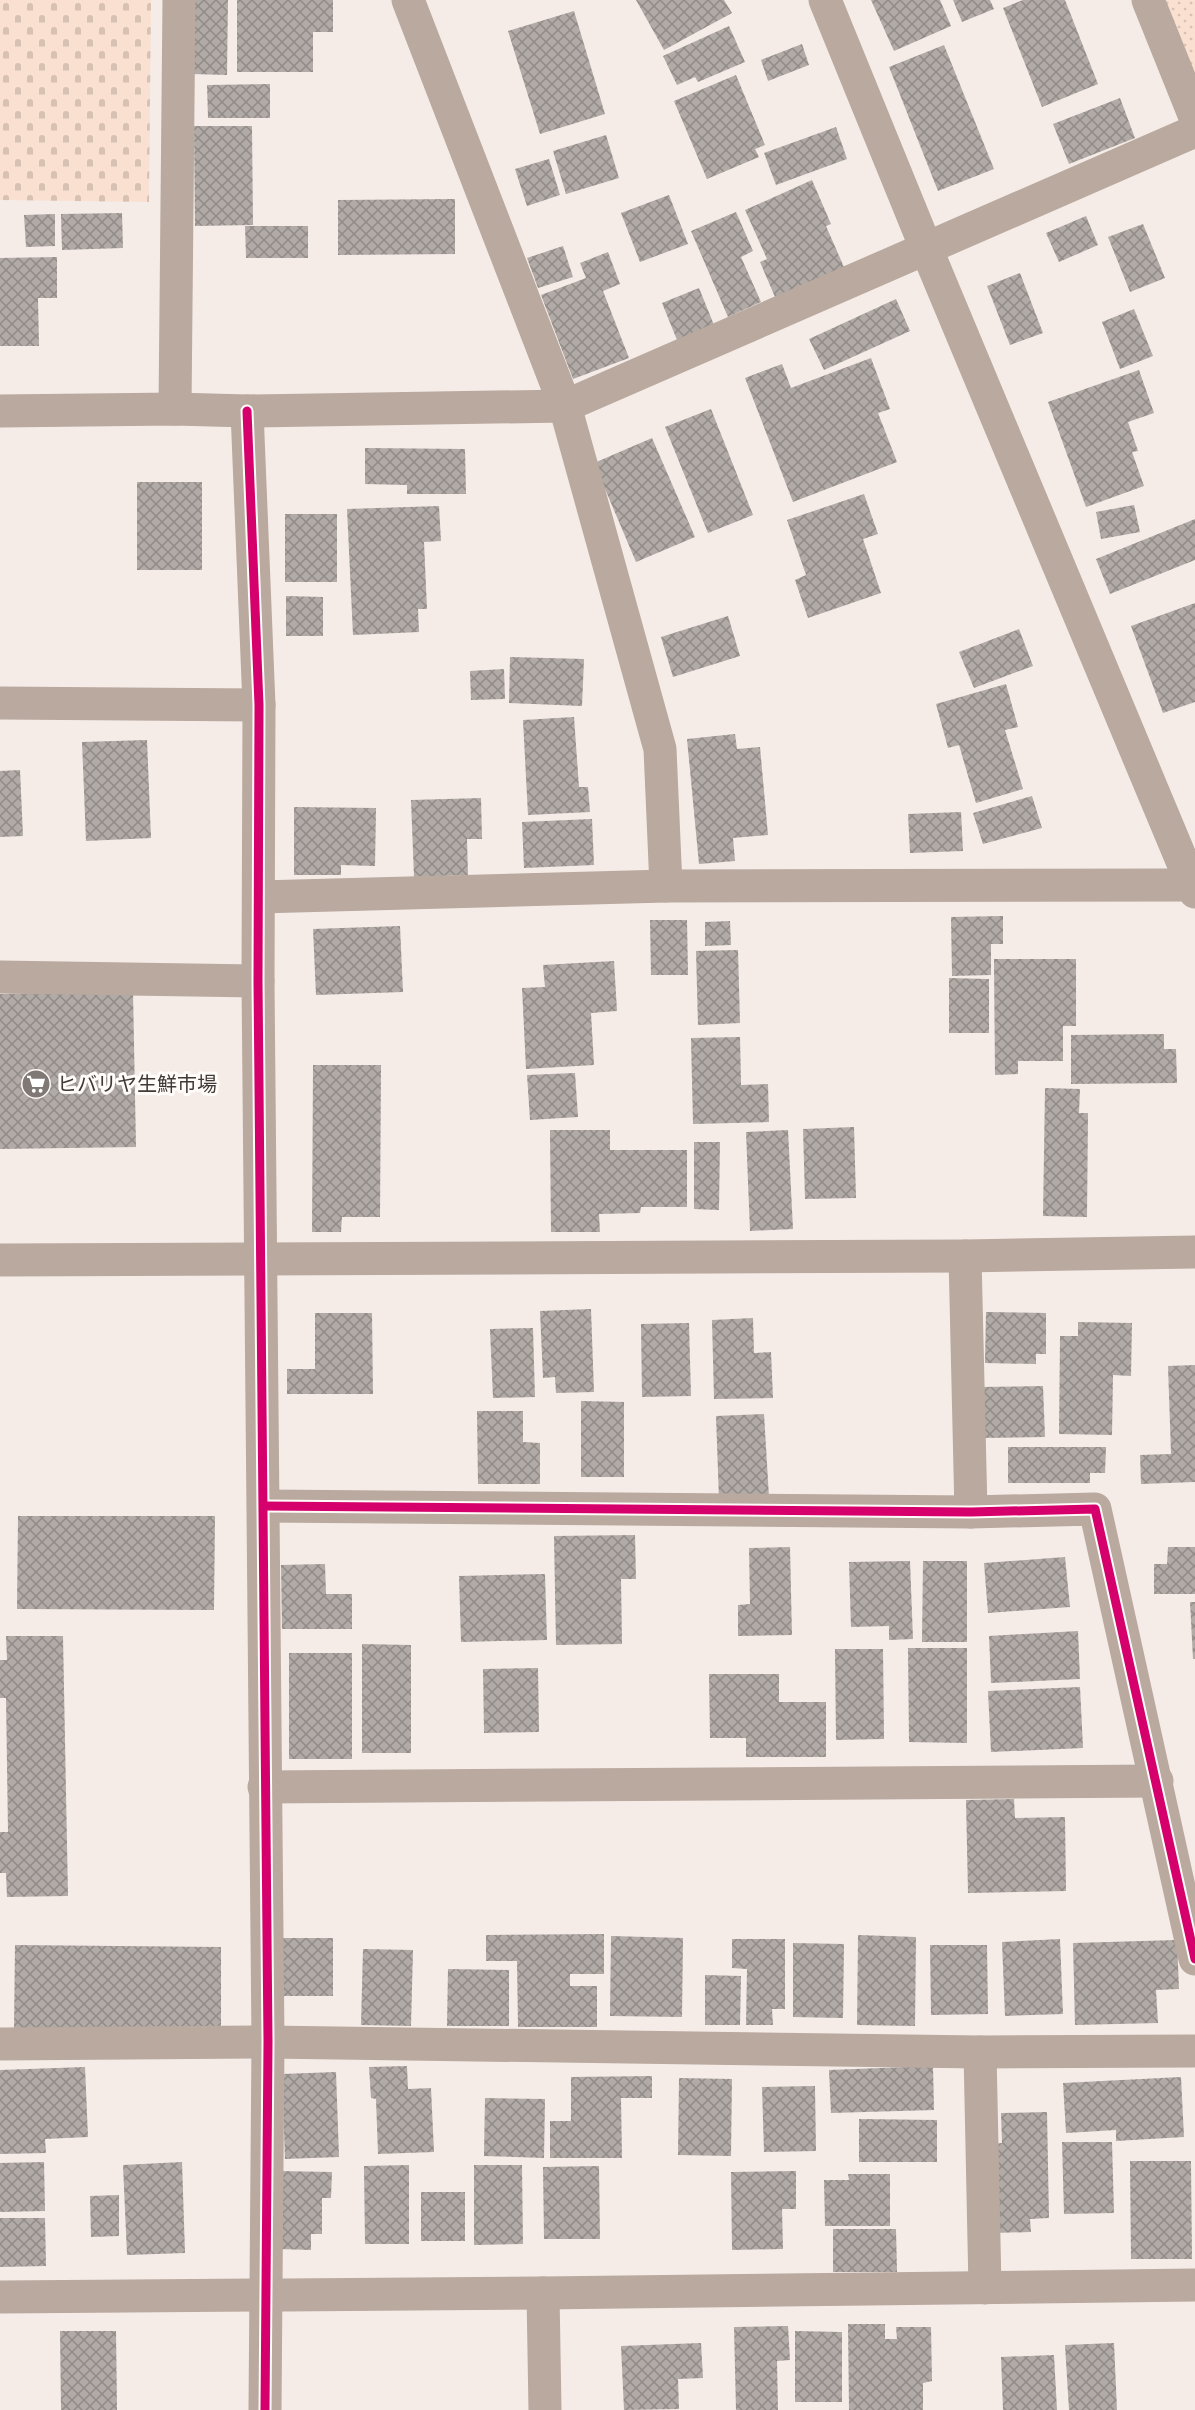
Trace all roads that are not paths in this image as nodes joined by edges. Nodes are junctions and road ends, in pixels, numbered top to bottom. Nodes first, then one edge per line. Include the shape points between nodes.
1 (179, 0) edge
2 (408, 0) edge
3 (825, 0) edge
4 (1148, 0) edge
5 (1195, 117) edge
6 (1195, 131) edge
7 (926, 248) junction
8 (565, 406) junction
9 (175, 409) junction
10 (0, 411) edge
11 (247, 411) junction
12 (0, 703) edge
13 (259, 705) junction
14 (666, 886) junction
15 (1194, 887) edge
16 (259, 897) junction
17 (0, 977) edge
18 (258, 981) junction
19 (1195, 1252) edge
20 (965, 1256) junction
21 (0, 1260) edge
22 (262, 1260) junction
23 (264, 1506) junction
24 (971, 1512) junction
25 (1156, 1781) junction
26 (264, 1787) junction
27 (1195, 1959) edge
28 (268, 2042) junction
29 (0, 2044) edge
30 (1195, 2050) edge
31 (980, 2052) junction
32 (1195, 2285) edge
33 (985, 2288) junction
34 (543, 2293) junction
35 (266, 2295) junction
36 (0, 2297) edge
37 (265, 2410) edge
38 (545, 2410) edge

1 - 9 street
2 - 8 street
3 - 7 street
4 - 5 street
6 - 7 street
7 - 8 street
7 - 15 street
8 - 11 street
8 - 14 street via 660,749
9 - 10 street
9 - 11 street
11 - 13 street
12 - 13 street
13 - 16 street
14 - 15 street
14 - 16 street
16 - 18 street
17 - 18 street
18 - 22 street
19 - 20 street
20 - 22 street
20 - 24 street
21 - 22 street
22 - 23 street
23 - 24 street
23 - 26 street
24 - 25 street via 1095,1509
25 - 26 street
25 - 27 street
26 - 28 street
28 - 29 street
28 - 31 street
28 - 35 street
30 - 31 street
31 - 33 street
32 - 33 street
33 - 34 street
34 - 35 street
34 - 38 street
35 - 36 street
35 - 37 street

